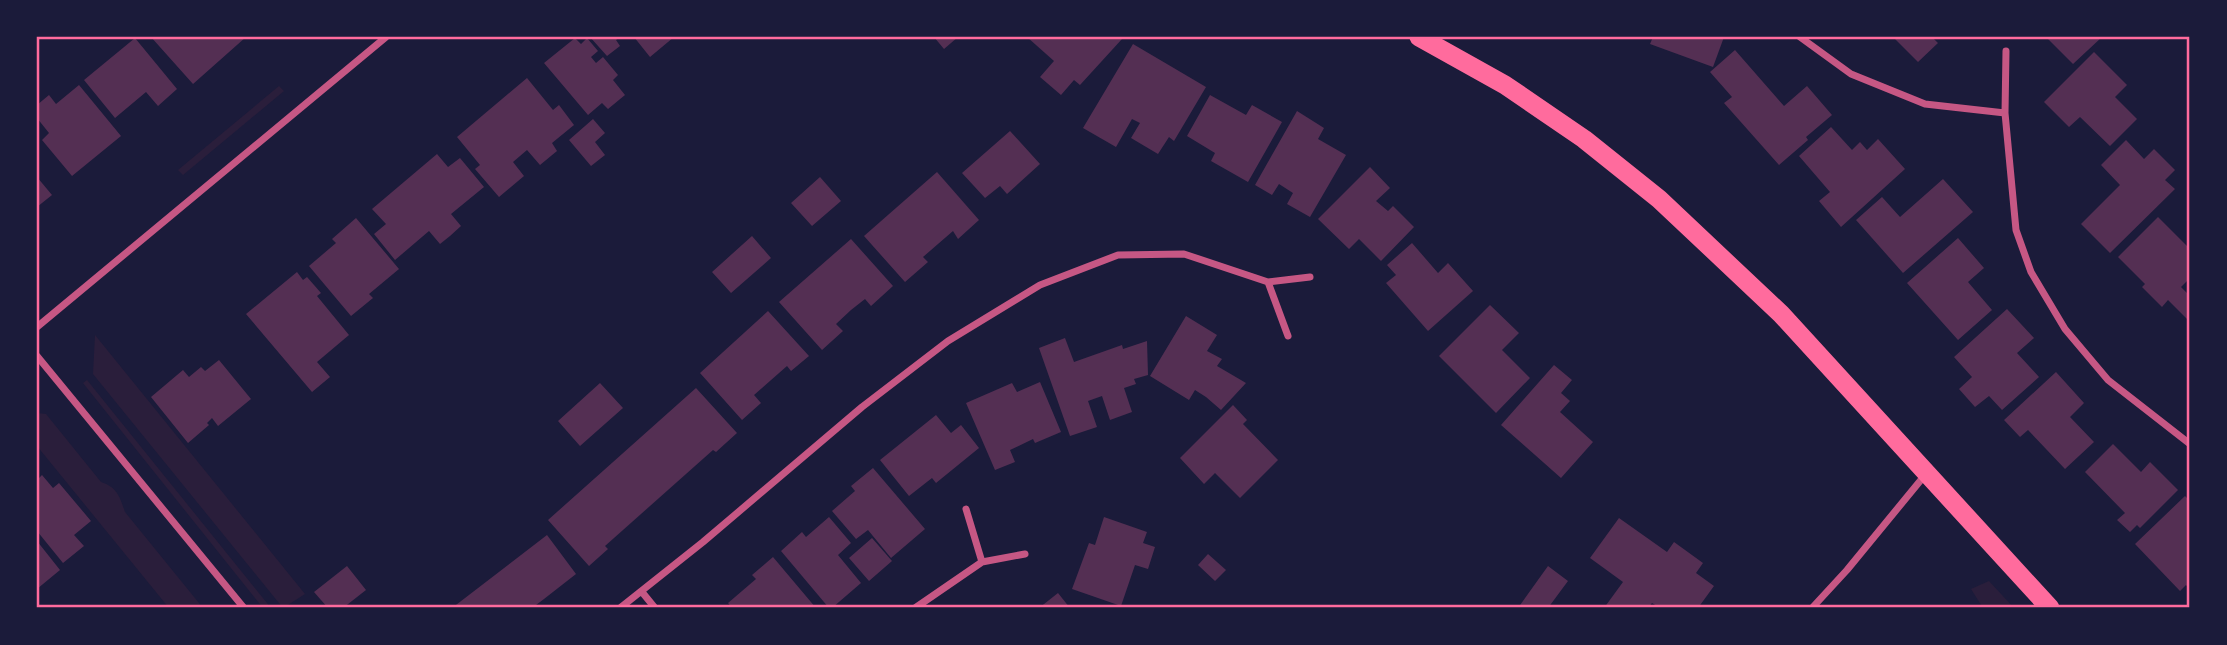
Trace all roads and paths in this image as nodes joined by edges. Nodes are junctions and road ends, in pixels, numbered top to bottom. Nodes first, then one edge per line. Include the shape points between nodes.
1 (386, 37) edge
2 (1419, 37) edge
3 (1800, 37) edge
4 (2006, 51) dead end
5 (2005, 113) junction
6 (1311, 278) dead end
7 (1268, 282) junction
8 (37, 327) edge
9 (1289, 336) dead end
10 (37, 356) edge
11 (2190, 444) edge
12 (1927, 473) junction
13 (966, 509) dead end
14 (1025, 554) dead end
15 (982, 562) junction
16 (642, 592) junction
17 (244, 608) edge
18 (620, 608) edge
19 (655, 608) edge
20 (915, 608) edge
21 (1812, 608) edge
22 (2050, 608) edge

1 - 8 street
2 - 12 highway via 1528,100 1659,199 1781,314
3 - 5 street via 1851,74 1925,104
4 - 5 street
5 - 11 street via 2016,230 2031,272 2065,329 2108,380
6 - 7 street
7 - 9 street
7 - 16 street via 1184,254 1131,254 1040,285 948,341 862,407
10 - 17 street
12 - 21 street
12 - 22 highway
13 - 15 street
14 - 15 street
15 - 20 street
16 - 18 street
16 - 19 street

